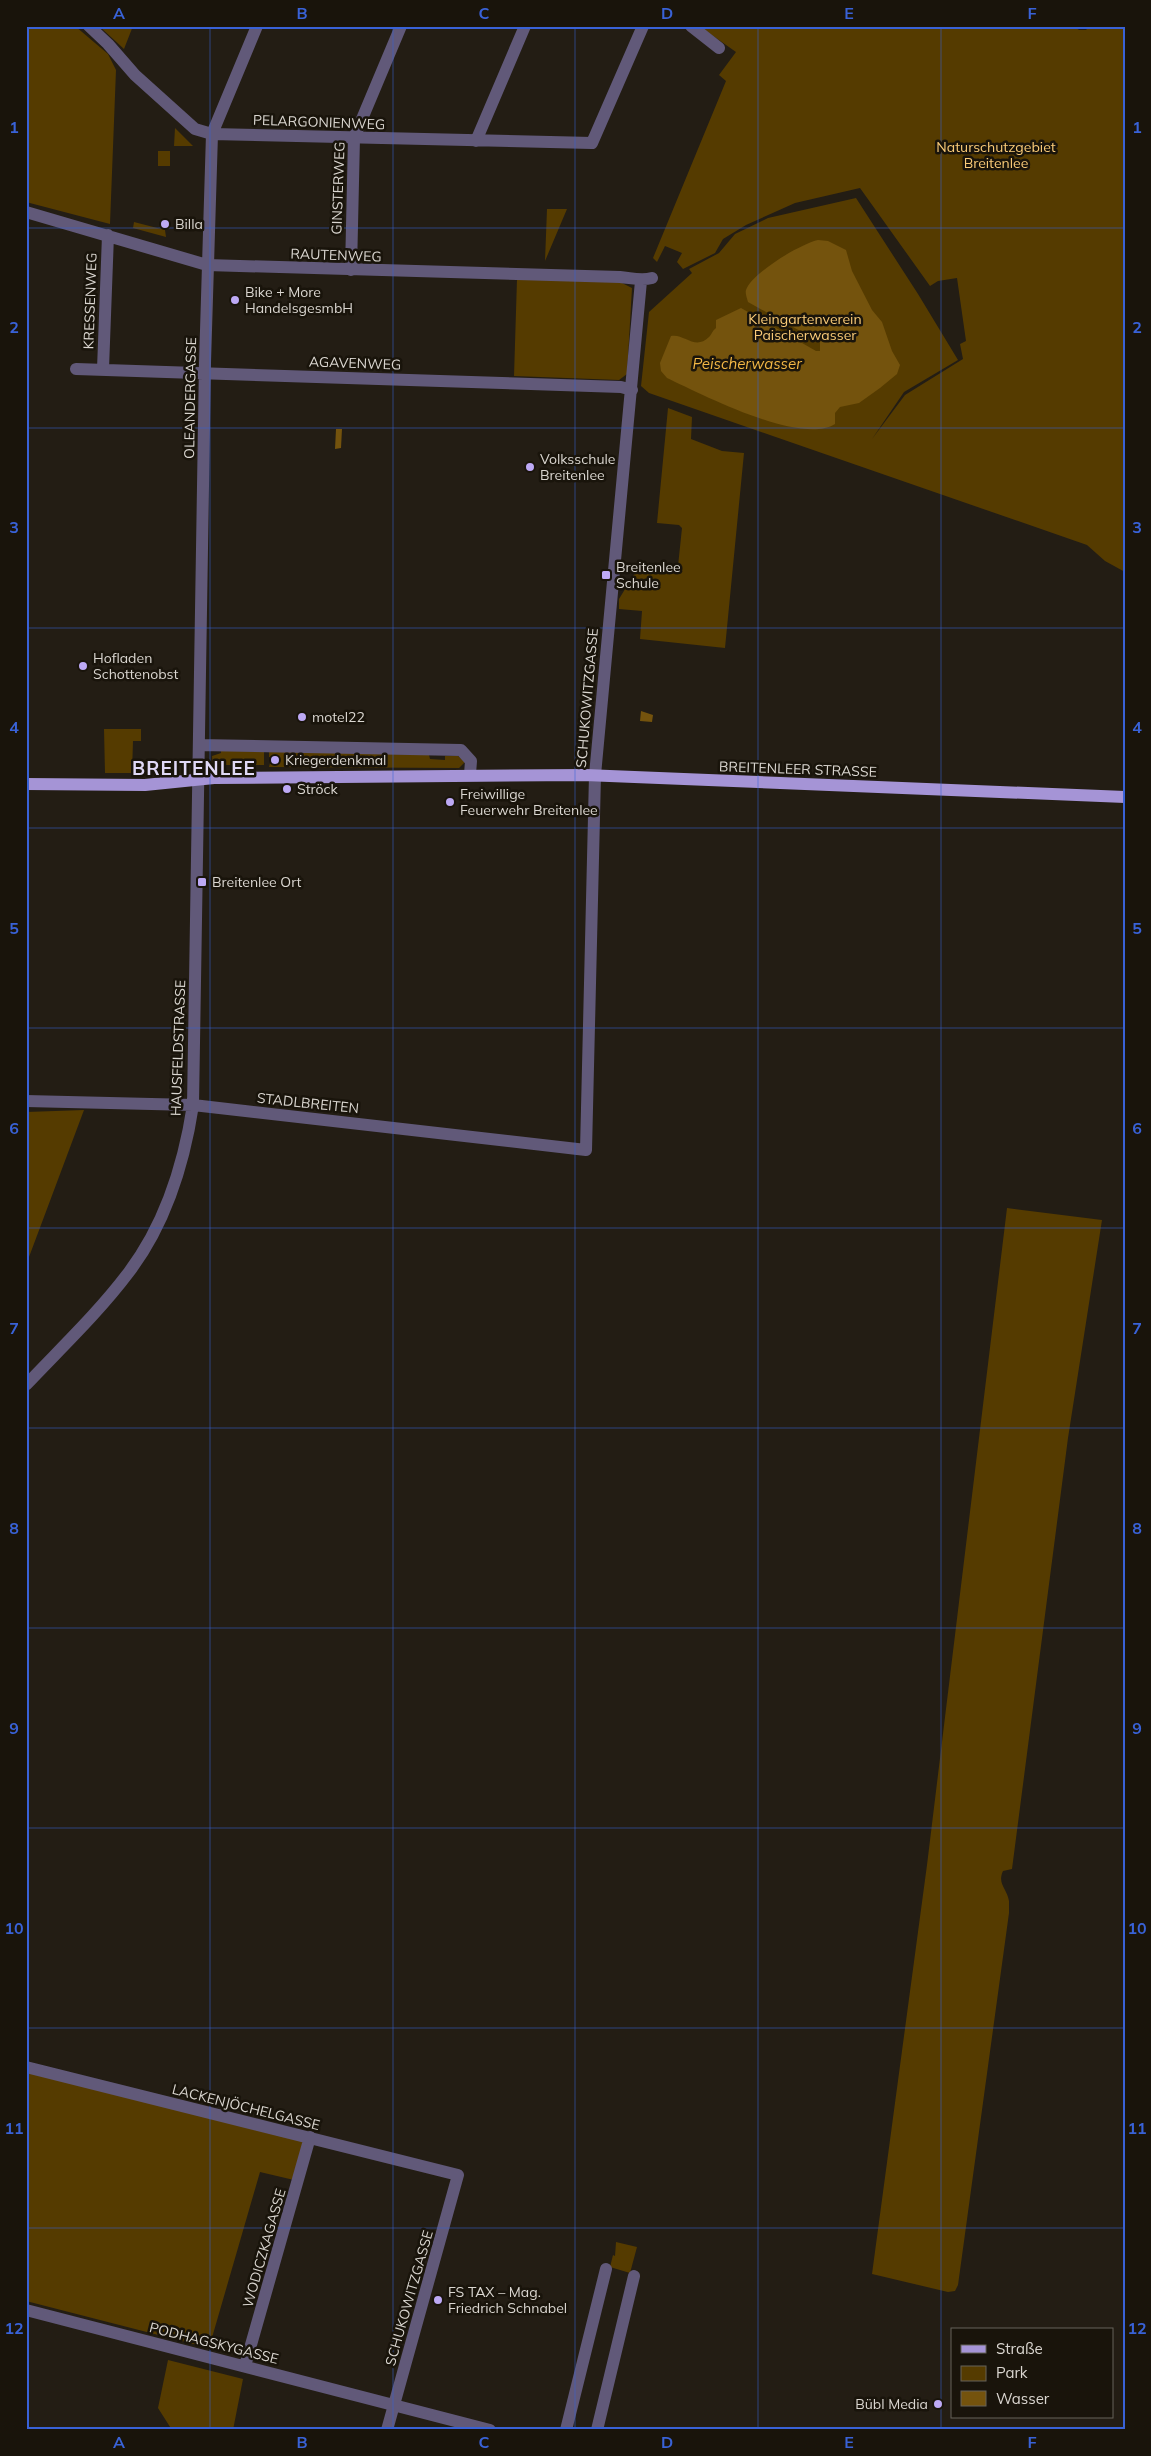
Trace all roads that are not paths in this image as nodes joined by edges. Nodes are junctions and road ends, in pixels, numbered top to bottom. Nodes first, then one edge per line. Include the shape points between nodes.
1 (89, 26) edge
2 (258, 26) edge
3 (401, 26) edge
4 (525, 26) edge
5 (643, 26) edge
6 (691, 26) edge
7 (719, 48) dead end
8 (212, 134) junction
9 (354, 138) junction
10 (476, 141) junction
11 (26, 212) edge
12 (108, 235) junction
13 (207, 265) junction
14 (350, 270) junction
15 (647, 279) joint
16 (76, 369) dead end
17 (103, 369) junction
18 (205, 373) junction
19 (632, 390) junction
20 (199, 745) junction
21 (470, 774) junction
22 (595, 775) junction
23 (199, 778) junction
24 (26, 784) edge
25 (1125, 797) edge
26 (26, 1101) edge
27 (193, 1105) junction
28 (586, 1150) joint
29 (26, 1385) edge
30 (26, 2067) edge
31 (310, 2138) junction
32 (458, 2175) joint
33 (606, 2268) dead end
34 (634, 2276) dead end
35 (26, 2310) edge
36 (246, 2366) junction
37 (394, 2406) junction
38 (387, 2430) edge
39 (490, 2430) edge
40 (566, 2430) edge
41 (597, 2430) edge

1 - 8 street, PELARGONIENWEG via 135,76 195,129
2 - 8 street, OLEANDERGASSE
3 - 9 street, GINSTERWEG
4 - 10 street
5 - 10 street, PELARGONIENWEG via 592,143
6 - 7 street
8 - 9 street, PELARGONIENWEG
8 - 13 street, OLEANDERGASSE
9 - 10 street, PELARGONIENWEG
9 - 14 street, GINSTERWEG
11 - 12 street, RAUTENWEG
12 - 13 street, RAUTENWEG
12 - 17 street, KRESSENWEG
13 - 14 street, RAUTENWEG
13 - 18 street, OLEANDERGASSE
14 - 15 street, RAUTENWEG
15 - 19 street, SCHUKOWITZGASSE
16 - 17 street, AGAVENWEG
17 - 18 street, AGAVENWEG
18 - 19 street, AGAVENWEG
18 - 20 street, OLEANDERGASSE
19 - 22 street, SCHUKOWITZGASSE
20 - 21 street via 461,750 470,760
20 - 23 street, OLEANDERGASSE
21 - 22 main road, BREITENLEER STRASSE
21 - 23 main road, BREITENLEER STRASSE
22 - 25 main road, BREITENLEER STRASSE
22 - 28 street, SCHUKOWITZGASSE
23 - 24 main road, BREITENLEER STRASSE via 146,785
23 - 27 street, HAUSFELDSTRASSE
26 - 27 street, STADLBREITEN
27 - 28 street, STADLBREITEN
27 - 29 street, HAUSFELDSTRASSE via 187,1145 175,1184 144,1250 111,1294
30 - 31 street, LACKENJÖCHELGASSE
31 - 32 street, LACKENJÖCHELGASSE
31 - 36 street, WODICZKAGASSE
32 - 37 street, SCHUKOWITZGASSE
33 - 40 street
34 - 41 street
35 - 36 street, PODHAGSKYGASSE
36 - 37 street, PODHAGSKYGASSE
37 - 38 street, SCHUKOWITZGASSE
37 - 39 street, PODHAGSKYGASSE

